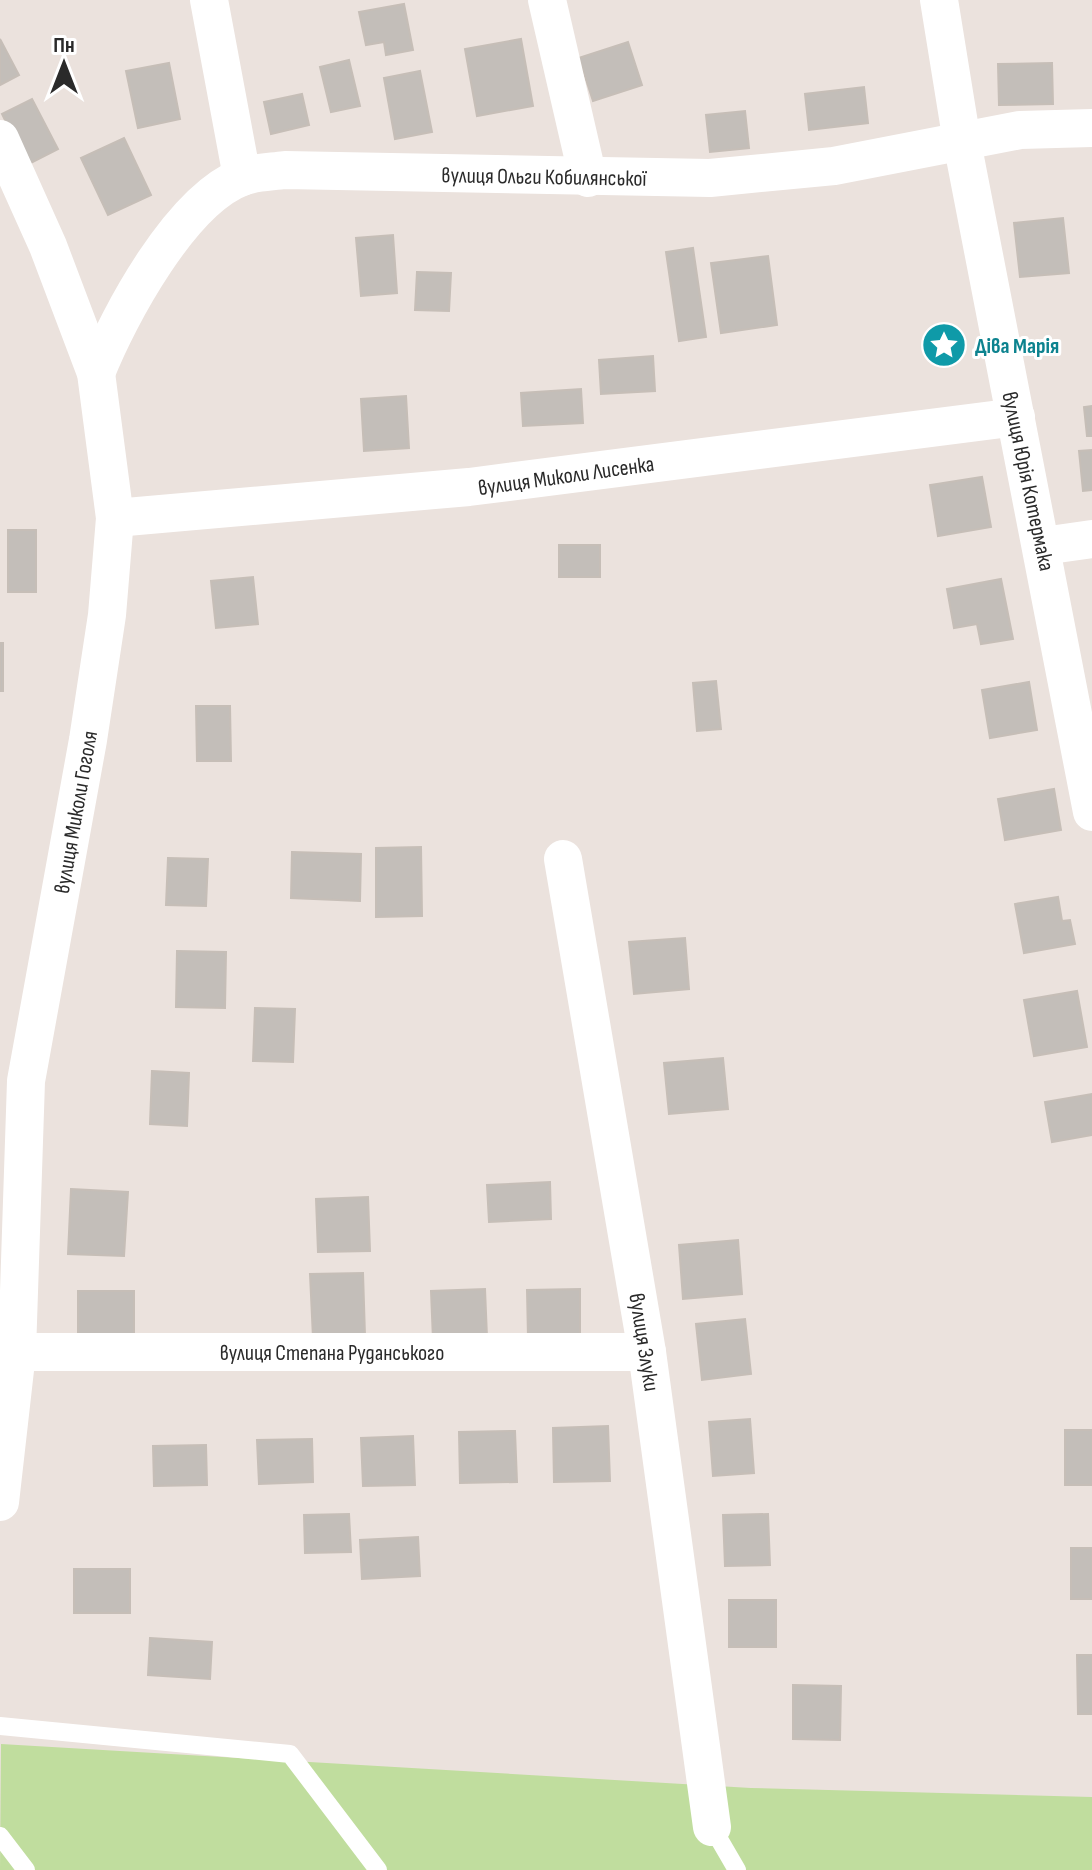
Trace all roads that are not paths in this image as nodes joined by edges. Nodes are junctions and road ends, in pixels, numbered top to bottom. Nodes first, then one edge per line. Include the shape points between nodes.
1 (209, 0) edge
2 (547, 0) edge
3 (939, 0) edge
4 (1092, 128) edge
5 (0, 139) edge
6 (962, 142) junction
7 (242, 177) junction
8 (588, 178) junction
9 (96, 373) junction
10 (1016, 417) junction
11 (115, 518) junction
12 (1092, 539) edge
13 (1043, 546) junction
14 (1088, 772) edge
15 (1092, 812) edge
16 (563, 859) dead end
17 (11, 1154) edge
18 (17, 1352) junction
19 (647, 1352) junction
20 (0, 1502) edge
21 (0, 1726) edge
22 (712, 1827) joint
23 (0, 1836) edge
24 (26, 1870) edge
25 (378, 1870) edge
26 (737, 1870) edge

1 - 7 street
2 - 8 street
3 - 6 street, вулиця Юрія Котермака
4 - 6 street, вулиця Ольги Кобилянської via 1020,130
5 - 9 street, вулиця Миколи Гоголя
6 - 8 street, вулиця Ольги Кобилянської via 834,166 710,178
6 - 10 street, вулиця Юрія Котермака
7 - 8 street, вулиця Ольги Кобилянської via 299,170
7 - 9 street, вулиця Ольги Кобилянської via 205,200 176,230
9 - 11 street, вулиця Миколи Гоголя
10 - 11 street, вулиця Миколи Лисенка via 469,487
10 - 13 street, вулиця Юрія Котермака
11 - 17 street, вулиця Миколи Гоголя via 88,740
12 - 13 street
13 - 14 street, вулиця Юрія Котермака
14 - 15 street, вулиця Юрія Котермака
16 - 19 street, вулиця Злуки
17 - 18 street, вулиця Миколи Гоголя
18 - 19 street, вулиця Степана Руданського
18 - 20 street, вулиця Миколи Гоголя
19 - 22 street, вулиця Злуки
21 - 25 lane via 290,1754
22 - 26 lane
23 - 24 lane

